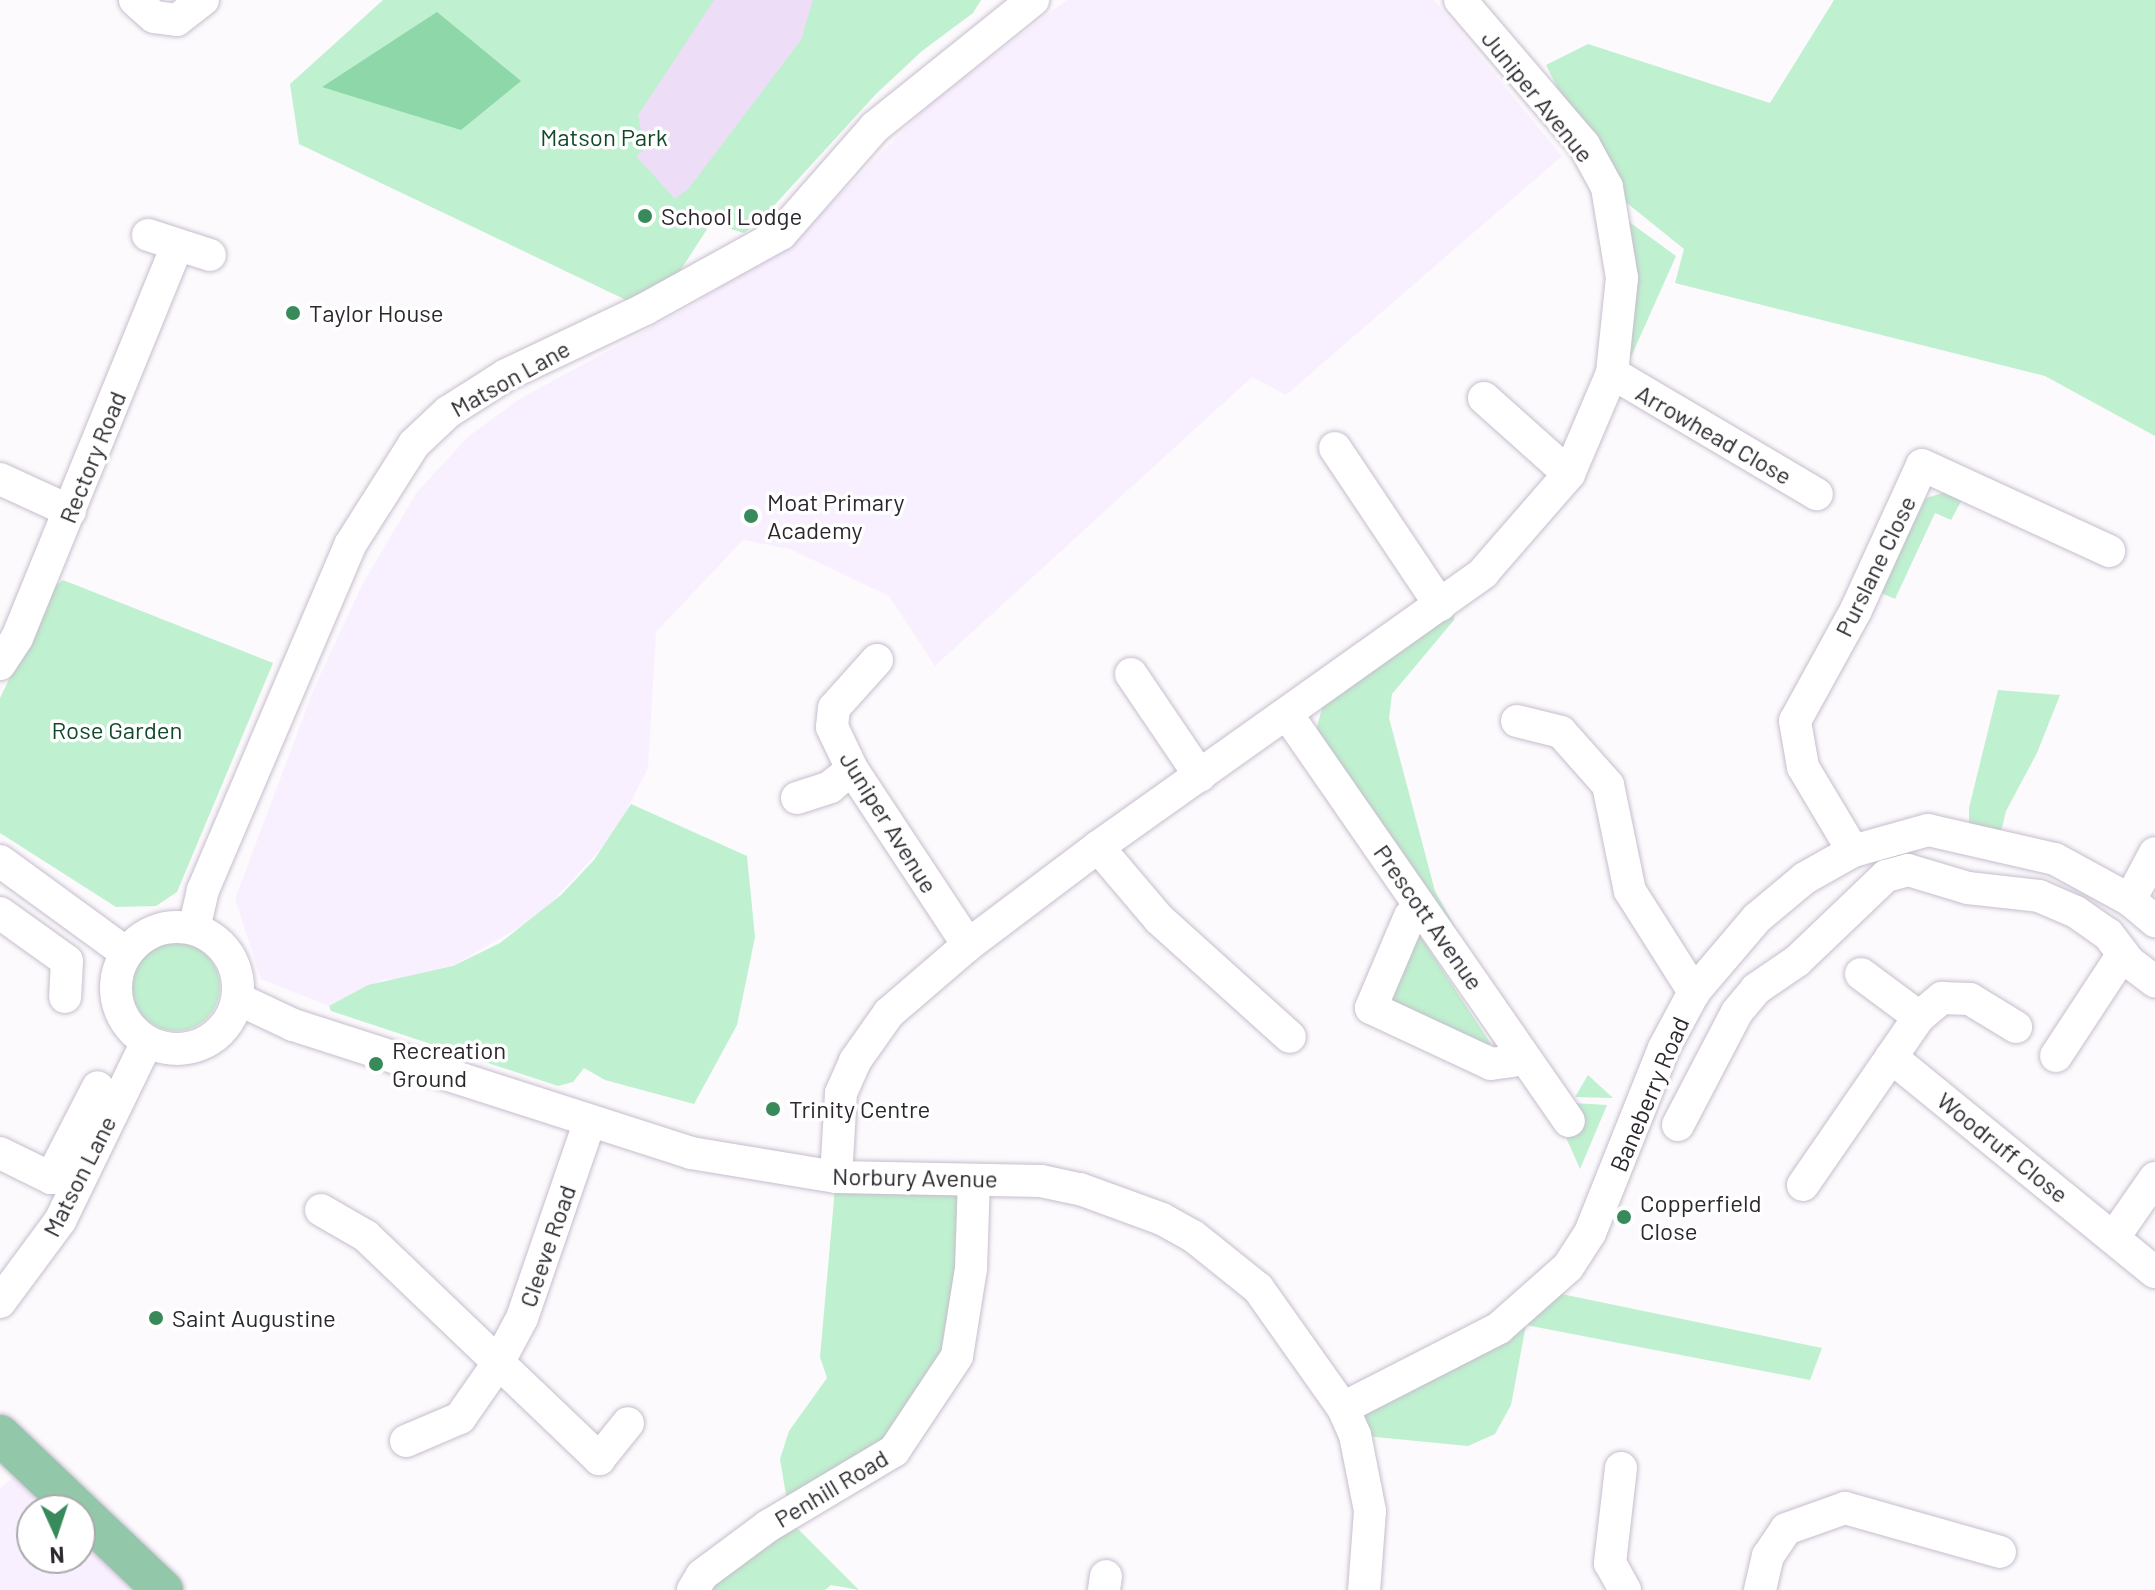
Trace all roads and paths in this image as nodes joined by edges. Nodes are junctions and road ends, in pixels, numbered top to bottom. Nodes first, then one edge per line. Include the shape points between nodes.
1 (135, 0) edge
2 (203, 0) edge
3 (1033, 0) edge
4 (1460, 0) edge
5 (210, 255) dead end
6 (1612, 373) junction
7 (1484, 398) dead end
8 (1335, 448) dead end
9 (1569, 474) junction
10 (0, 479) edge
11 (1817, 494) dead end
12 (70, 511) junction
13 (2109, 551) dead end
14 (1440, 605) junction
15 (877, 660) dead end
16 (0, 664) edge
17 (1131, 674) dead end
18 (1287, 714) junction
19 (1517, 721) dead end
20 (852, 769) junction
21 (1200, 776) junction
22 (797, 798) dead end
23 (1098, 847) junction
24 (1853, 851) junction
25 (2155, 853) edge
26 (5, 874) edge
27 (2141, 897) edge
28 (0, 913) edge
29 (1410, 916) dead end
30 (2155, 921) edge
31 (194, 929) junction
32 (968, 945) junction
33 (126, 953) junction
34 (2123, 954) junction
35 (1861, 974) dead end
36 (2155, 981) edge
37 (1694, 992) junction
38 (65, 997) dead end
39 (238, 999) junction
40 (1919, 1017) junction
41 (2016, 1027) dead end
42 (1290, 1037) dead end
43 (147, 1042) junction
44 (2056, 1056) dead end
45 (1891, 1057) junction
46 (1513, 1061) dead end
47 (98, 1087) dead end
48 (1569, 1121) dead end
49 (589, 1123) junction
50 (1678, 1125) dead end
51 (0, 1153) edge
52 (67, 1176) junction
53 (836, 1177) junction
54 (2155, 1178) edge
55 (974, 1180) junction
56 (1803, 1185) dead end
57 (321, 1210) dead end
58 (2114, 1237) junction
59 (2155, 1272) edge
60 (0, 1302) edge
61 (497, 1365) junction
62 (1343, 1408) junction
63 (628, 1423) dead end
64 (0, 1435) edge
65 (406, 1441) dead end
66 (1621, 1468) dead end
67 (2000, 1552) dead end
68 (163, 1590) edge
69 (693, 1590) edge
70 (1364, 1590) edge
71 (1625, 1590) edge
72 (1760, 1590) edge

1 - 2 street via 154,17 177,20
3 - 31 street, Matson Lane via 875,127 781,234 645,309 506,375 448,412 414,444 350,545 209,876
4 - 6 street, Juniper Avenue via 1584,145 1607,187 1622,278
5 - 12 street, Rectory Road via 163,240
6 - 9 street, Juniper Avenue
6 - 11 street, Arrowhead Close
7 - 9 street
8 - 14 street
9 - 14 street, Juniper Avenue via 1483,573
10 - 12 street
12 - 16 street, Rectory Road via 17,638
13 - 24 street, Purslane Close via 1922,465 1856,610 1795,721 1803,767
14 - 18 street, Juniper Avenue
15 - 20 street, Juniper Avenue via 834,708 832,727
17 - 21 street
18 - 21 street, Juniper Avenue
18 - 48 street, Prescott Avenue
19 - 37 street via 1561,732 1608,785 1630,891
20 - 22 street via 830,787
20 - 32 street, Juniper Avenue
21 - 23 street, Juniper Avenue
23 - 32 street, Juniper Avenue
23 - 42 street via 1159,919
24 - 27 street, Baneberry Road via 1928,830 2055,859
24 - 37 street, Baneberry Road via 1805,878 1757,918
25 - 27 street
26 - 33 street
27 - 30 street, Baneberry Road
28 - 38 street via 67,961
29 - 46 street via 1371,1008 1491,1064
31 - 33 street via 154,931
31 - 39 street via 217,941 233,962
32 - 53 street, Juniper Avenue via 889,1013 855,1061 836,1118
33 - 43 street via 116,979 120,1011
34 - 36 street
34 - 44 street
34 - 50 street via 2108,934 2039,896 1968,888 1922,870 1886,876 1797,961 1756,989 1737,1012
35 - 40 street
37 - 62 street, Baneberry Road via 1664,1048 1590,1233 1568,1267 1499,1328
39 - 43 street via 215,1037 196,1047 173,1050
39 - 49 street, Norbury Avenue via 293,1025
40 - 41 street via 1942,998 1970,999
40 - 45 street
43 - 52 street, Matson Lane
45 - 56 street
45 - 58 street, Woodruff Close
47 - 52 street
49 - 53 street, Norbury Avenue via 752,1166
49 - 61 street, Cleeve Road via 522,1318
51 - 52 street
52 - 60 street, Matson Lane via 60,1221
53 - 55 street, Norbury Avenue
54 - 58 street
55 - 62 street, Norbury Avenue via 1041,1181 1080,1189 1193,1236 1258,1288
55 - 69 street, Penhill Road via 971,1269 957,1356 894,1451 768,1526 702,1575
57 - 61 street via 366,1236
58 - 59 street, Woodruff Close
61 - 63 street via 599,1459
61 - 65 street, Cleeve Road via 460,1418
62 - 70 street, Norbury Avenue via 1355,1435 1370,1511
64 - 68 main road
66 - 71 street via 1610,1563
67 - 72 street via 1845,1508 1786,1529 1768,1556

